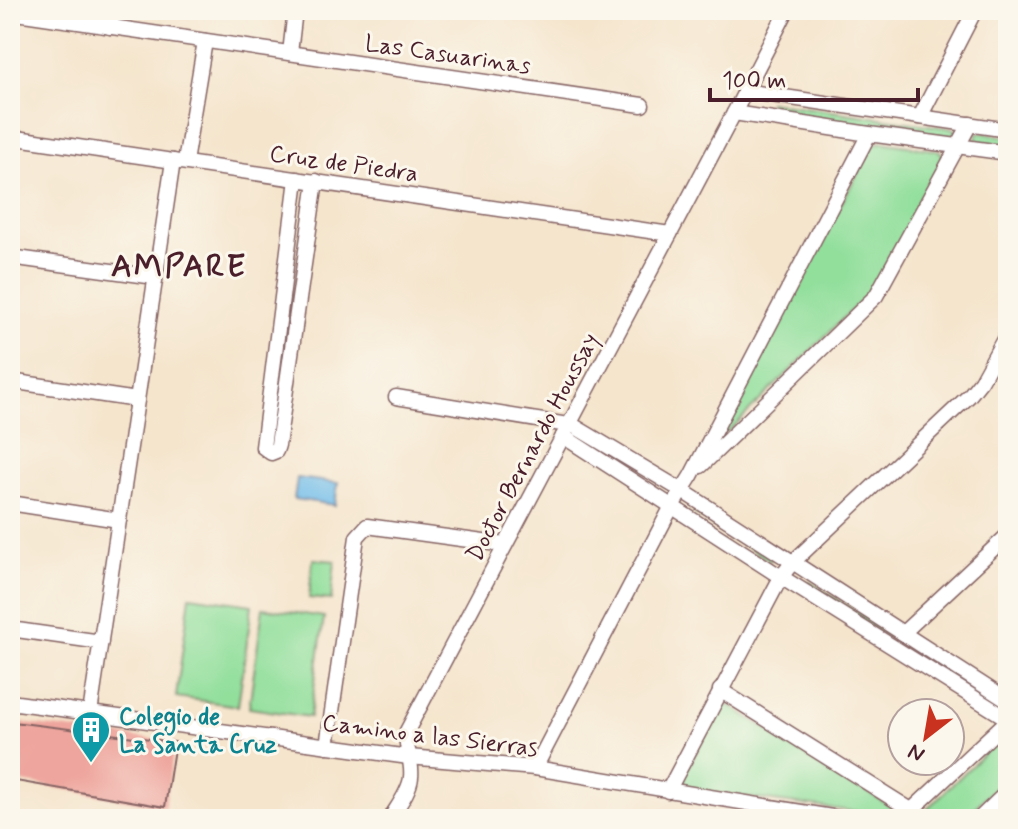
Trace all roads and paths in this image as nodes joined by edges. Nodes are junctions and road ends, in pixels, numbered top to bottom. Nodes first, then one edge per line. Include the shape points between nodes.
1 (113, 10) edge
2 (295, 10) edge
3 (787, 10) edge
4 (975, 10) edge
5 (10, 12) edge
6 (110, 27) junction
7 (205, 41) junction
8 (290, 53) junction
9 (740, 102) junction
10 (642, 105) dead end
11 (920, 117) junction
12 (970, 124) junction
13 (1008, 130) edge
14 (869, 134) junction
15 (10, 137) edge
16 (959, 145) junction
17 (1008, 153) edge
18 (179, 162) junction
19 (297, 179) junction
20 (316, 181) junction
21 (670, 234) junction
22 (10, 257) edge
23 (155, 277) junction
24 (1008, 332) edge
25 (10, 381) edge
26 (396, 397) dead end
27 (137, 400) junction
28 (567, 428) junction
29 (691, 476) junction
30 (681, 490) junction
31 (10, 503) edge
32 (672, 506) junction
33 (119, 520) junction
34 (1008, 535) edge
35 (505, 545) junction
36 (792, 563) junction
37 (781, 577) junction
38 (10, 629) edge
39 (903, 633) junction
40 (101, 642) junction
41 (720, 690) junction
42 (1008, 701) edge
43 (10, 702) edge
44 (90, 713) junction
45 (1008, 719) edge
46 (327, 746) junction
47 (409, 757) junction
48 (535, 768) junction
49 (668, 791) junction
50 (1008, 791) edge
51 (907, 815) edge
52 (390, 819) edge
53 (844, 819) edge
54 (979, 819) edge

1 - 6 street
2 - 8 street
3 - 9 street, Doctor Bernardo Houssay
4 - 11 street
5 - 6 street, Las Casuarinas
6 - 7 street, Las Casuarinas
7 - 8 street, Las Casuarinas
7 - 18 street
8 - 10 street, Las Casuarinas
9 - 11 street
9 - 14 street
9 - 21 street, Doctor Bernardo Houssay
11 - 12 street
12 - 13 street
12 - 16 street
14 - 16 street
14 - 29 street
15 - 18 street, Cruz de Piedra
16 - 17 street
16 - 29 street via 876,296
18 - 19 street, Cruz de Piedra
18 - 23 street
19 - 20 street, Cruz de Piedra
19 - 20 street via 263,447 271,453 278,445
20 - 21 street, Cruz de Piedra
21 - 28 street, Doctor Bernardo Houssay
22 - 23 street
23 - 27 street
24 - 36 street via 969,396
25 - 27 street
26 - 28 street
27 - 33 street
28 - 30 street
28 - 32 street
28 - 35 street, Doctor Bernardo Houssay
29 - 30 street
30 - 32 street
30 - 36 street
31 - 33 street
32 - 37 street
32 - 48 street
33 - 40 street
34 - 39 street
35 - 46 street via 367,526 357,537
35 - 47 street, Doctor Bernardo Houssay via 407,731
36 - 37 street
36 - 39 street
37 - 41 street
37 - 45 street
38 - 40 street
39 - 42 street
40 - 44 street
41 - 49 street
41 - 51 street
43 - 44 street, Camino a las Sierras
44 - 46 street, Camino a las Sierras
45 - 51 street
46 - 47 street, Camino a las Sierras
47 - 48 street, Camino a las Sierras
47 - 52 street, Doctor Bernardo Houssay via 409,785
48 - 49 street, Camino a las Sierras
49 - 53 street, Camino a las Sierras
50 - 54 street

